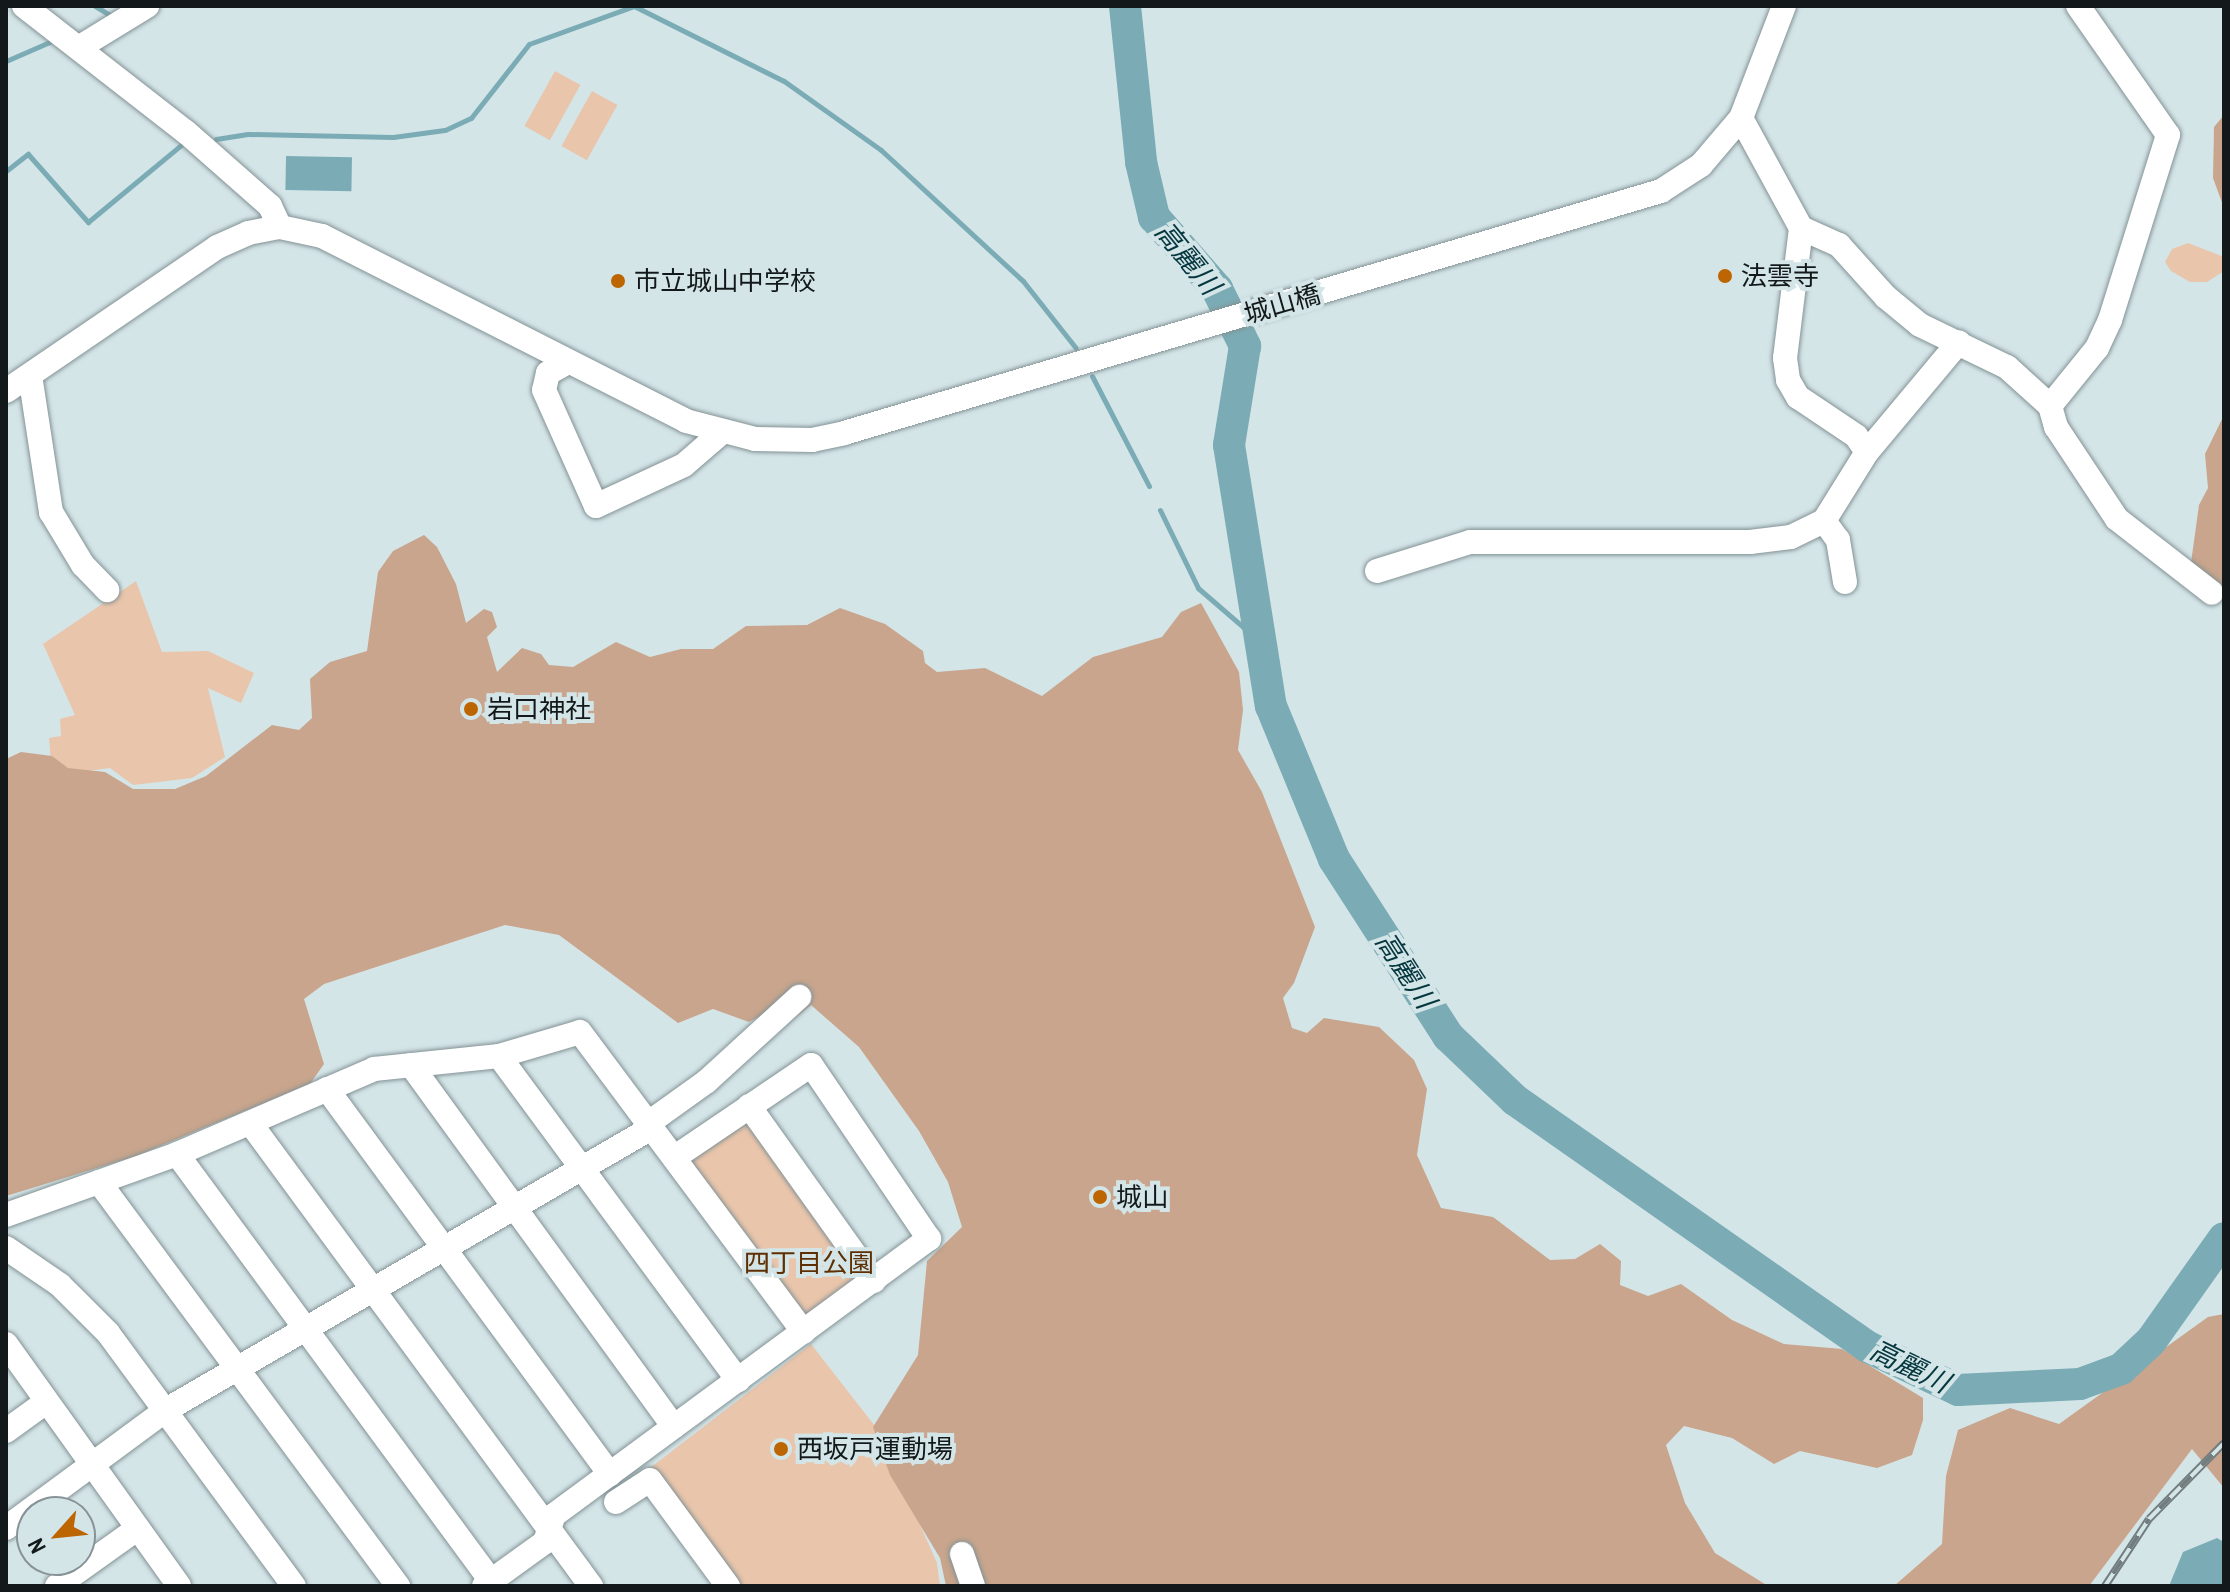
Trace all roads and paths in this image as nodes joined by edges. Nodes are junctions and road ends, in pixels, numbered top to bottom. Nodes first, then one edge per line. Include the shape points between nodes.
1 (24, 6) edge
2 (147, 6) edge
3 (1784, 6) edge
4 (2078, 6) edge
5 (80, 47) junction
6 (1741, 118) junction
7 (280, 227) junction
8 (1801, 228) junction
9 (1959, 342) junction
10 (568, 362) junction
11 (30, 375) junction
12 (6, 391) edge
13 (2050, 406) junction
14 (721, 433) junction
15 (1867, 452) junction
16 (1824, 521) junction
17 (1377, 571) dead end
18 (1845, 582) dead end
19 (107, 590) dead end
20 (2212, 593) dead end
21 (799, 997) dead end
22 (499, 1056) junction
23 (411, 1065) junction
24 (327, 1089) junction
25 (749, 1106) junction
26 (251, 1124) junction
27 (652, 1124) junction
28 (177, 1154) junction
29 (675, 1157) junction
30 (583, 1167) junction
31 (99, 1182) junction
32 (514, 1208) junction
33 (6, 1215) edge
34 (6, 1248) edge
35 (444, 1248) junction
36 (874, 1281) junction
37 (372, 1291) junction
38 (305, 1329) junction
39 (804, 1332) junction
40 (6, 1344) edge
41 (238, 1368) junction
42 (738, 1380) junction
43 (46, 1402) junction
44 (166, 1410) junction
45 (674, 1427) junction
46 (6, 1431) edge
47 (91, 1466) junction
48 (610, 1474) junction
49 (616, 1502) dead end
50 (6, 1528) edge
51 (137, 1529) junction
52 (559, 1529) junction
53 (962, 1554) dead end
54 (488, 1583) edge
55 (57, 1586) edge
56 (179, 1586) edge
57 (294, 1586) edge
58 (398, 1586) edge
59 (591, 1586) edge
60 (728, 1586) edge
61 (973, 1586) edge

1 - 5 street
2 - 5 street
3 - 6 street, 城山橋
4 - 13 street via 2168,135 2110,320 2097,348
5 - 7 street via 270,206
6 - 8 street
6 - 14 street, 城山橋 via 1701,165 1661,191 823,438 784,441
7 - 10 street, 城山橋 via 322,236
7 - 11 street via 217,247
8 - 9 street via 1839,245 1920,325
8 - 15 street via 1785,358 1788,380 1798,397 1856,436
9 - 13 street via 2007,367
9 - 15 street
10 - 14 street, 城山橋
10 - 14 street via 548,373 544,390 596,506 684,465
11 - 12 street
11 - 19 street via 51,512 83,565
13 - 20 street via 2056,427 2117,519
15 - 16 street
16 - 17 street via 1791,537 1750,542 1470,542
16 - 18 street via 1838,540
21 - 27 street
22 - 23 street
22 - 27 street via 580,1032
22 - 30 street
23 - 24 street via 374,1069
23 - 32 street
24 - 26 street
24 - 35 street
25 - 29 street
25 - 36 street
25 - 36 street via 811,1065 929,1239
26 - 28 street
26 - 37 street
27 - 29 street
27 - 30 street
28 - 31 street
28 - 38 street
29 - 39 street
30 - 32 street
30 - 42 street
31 - 33 street
31 - 41 street
32 - 35 street
32 - 45 street
34 - 44 street via 88,1312
35 - 37 street
35 - 48 street
36 - 39 street
37 - 38 street
37 - 52 street
38 - 41 street
38 - 54 street
39 - 42 street
40 - 43 street
41 - 44 street
41 - 58 street
42 - 45 street
43 - 46 street
43 - 47 street
44 - 47 street
44 - 57 street
45 - 48 street
47 - 50 street
47 - 51 street
48 - 52 street via 554,1515
49 - 60 street via 650,1480
51 - 55 street
51 - 56 street
52 - 54 street
52 - 59 street
53 - 61 street

